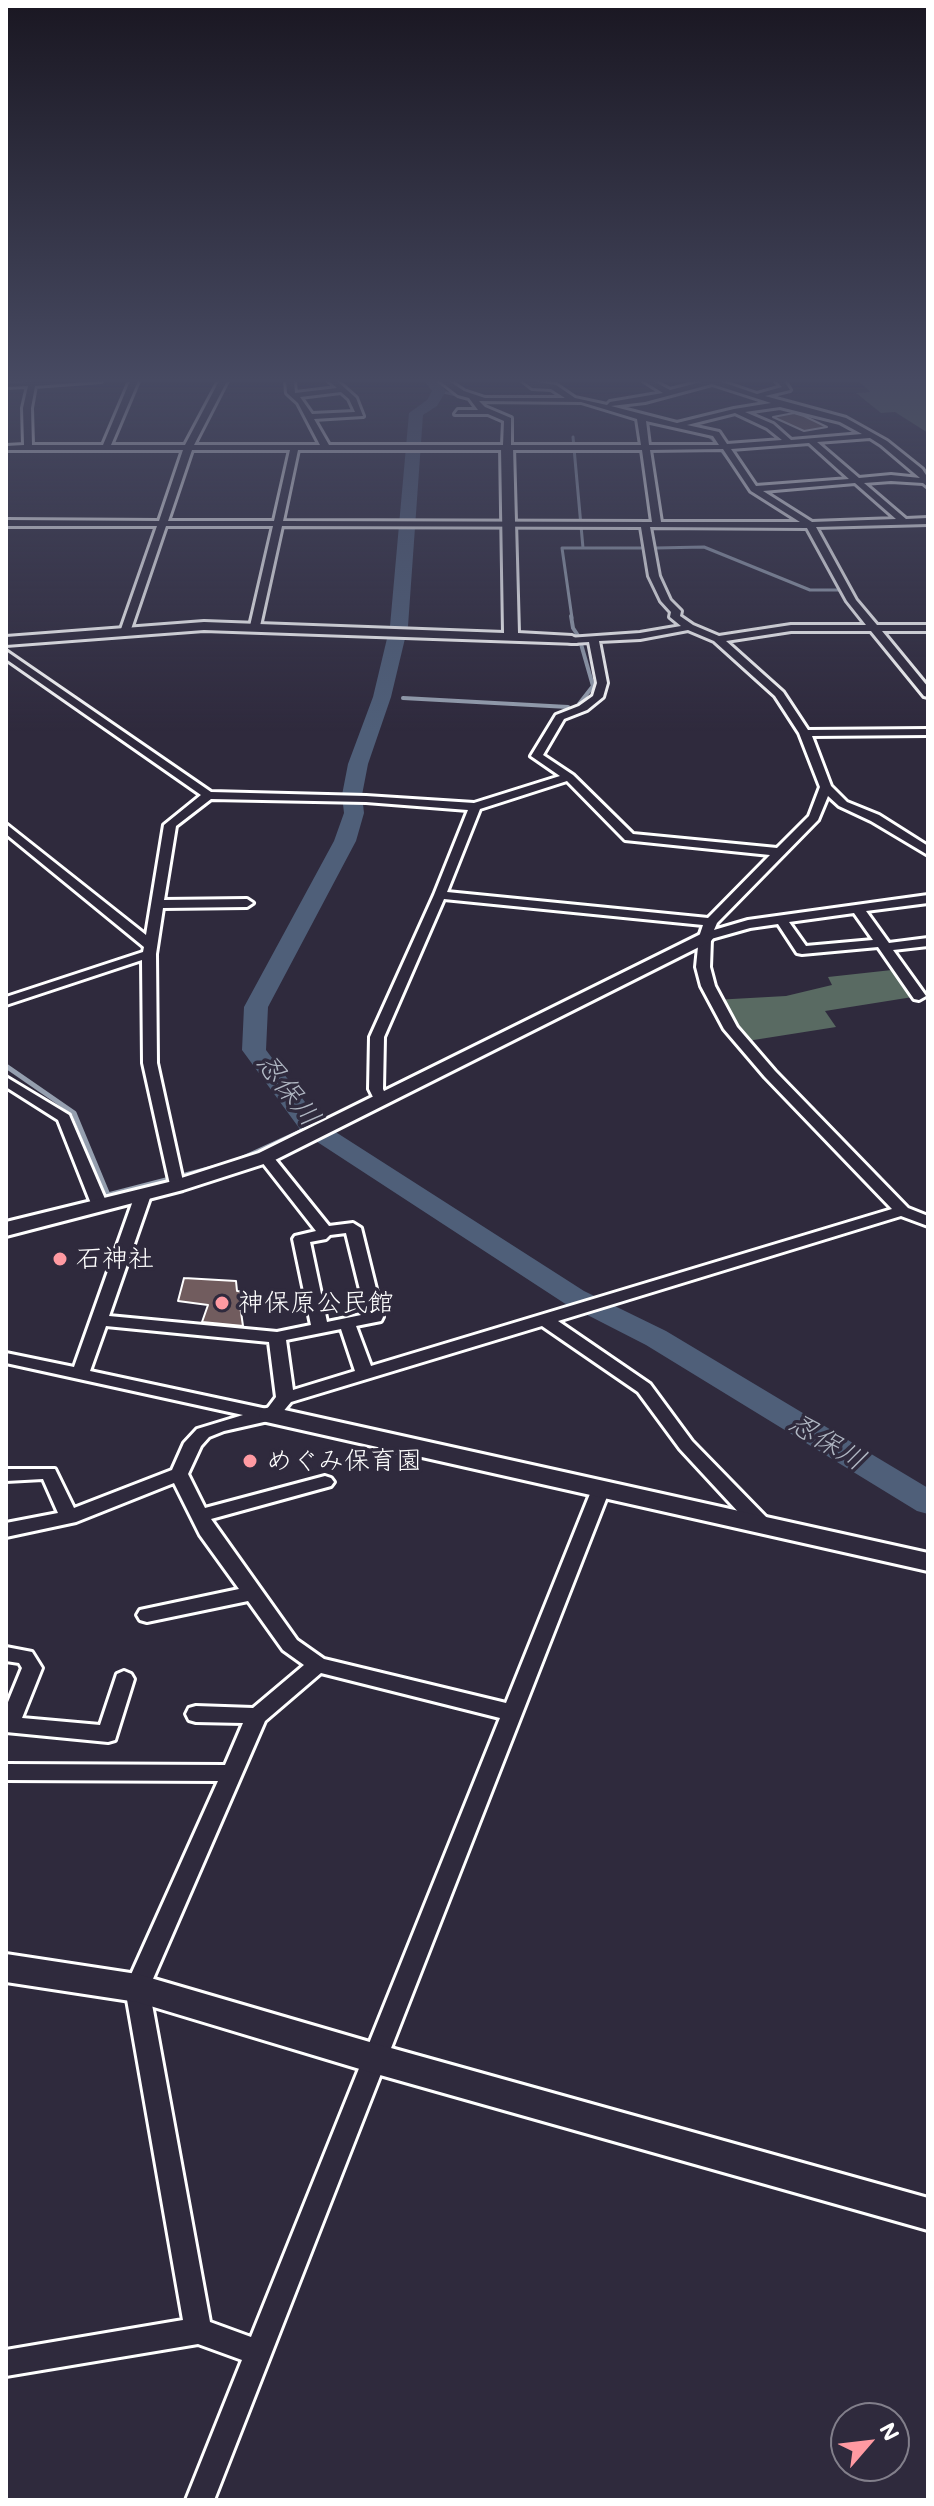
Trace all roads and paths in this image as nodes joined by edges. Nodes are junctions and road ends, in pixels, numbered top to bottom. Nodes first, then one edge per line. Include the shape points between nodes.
1 (171, 498) edge
2 (285, 498) edge
3 (508, 498) edge
4 (652, 498) edge
5 (768, 498) edge
6 (875, 498) edge
7 (903, 521) junction
8 (928, 521) edge
9 (6, 523) edge
10 (162, 523) junction
11 (280, 523) junction
12 (509, 524) junction
13 (645, 525) junction
14 (657, 525) junction
15 (810, 525) junction
16 (255, 626) junction
17 (689, 627) junction
18 (874, 628) junction
19 (928, 628) edge
20 (125, 632) junction
21 (511, 637) junction
22 (718, 639) junction
23 (572, 640) joint
24 (594, 640) junction
25 (6, 641) edge
26 (6, 654) edge
27 (928, 694) edge
28 (928, 732) edge
29 (805, 733) junction
30 (569, 777) junction
31 (826, 787) junction
32 (208, 795) junction
33 (475, 807) junction
34 (6, 828) edge
35 (928, 851) edge
36 (782, 852) junction
37 (440, 895) junction
38 (928, 899) edge
39 (247, 903) dead end
40 (157, 904) junction
41 (858, 909) junction
42 (781, 919) junction
43 (708, 929) junction
44 (928, 942) edge
45 (884, 945) junction
46 (150, 950) junction
47 (919, 996) dead end
48 (6, 1001) edge
49 (6, 1081) edge
50 (381, 1100) junction
51 (266, 1157) junction
52 (176, 1186) junction
53 (143, 1195) junction
54 (100, 1206) junction
55 (902, 1211) junction
56 (928, 1221) edge
57 (6, 1229) edge
58 (325, 1231) junction
59 (544, 1319) junction
60 (100, 1320) junction
61 (347, 1323) junction
62 (320, 1329) junction
63 (277, 1337) junction
64 (6, 1358) edge
65 (365, 1374) junction
66 (80, 1375) junction
67 (278, 1407) junction
68 (179, 1474) junction
69 (6, 1475) edge
70 (325, 1482) dead end
71 (601, 1489) junction
72 (200, 1516) junction
73 (69, 1517) junction
74 (761, 1524) junction
75 (6, 1530) edge
76 (928, 1562) edge
77 (250, 1594) junction
78 (147, 1615) dead end
79 (6, 1654) edge
80 (318, 1665) junction
81 (124, 1679) dead end
82 (513, 1713) junction
83 (196, 1714) dead end
84 (257, 1716) junction
85 (6, 1772) edge
86 (230, 1773) junction
87 (6, 1968) edge
88 (137, 1988) junction
89 (373, 2058) junction
90 (928, 2214) edge
91 (198, 2331) junction
92 (256, 2352) junction
93 (6, 2363) edge
94 (200, 2500) edge

1 - 10 street
2 - 11 street
3 - 12 street
4 - 14 street
5 - 15 street
6 - 7 street
7 - 8 street
7 - 15 street
9 - 10 street
10 - 11 street
10 - 20 street
11 - 12 street
11 - 16 street
12 - 13 street
12 - 21 street
13 - 14 street
13 - 17 street via 654,576 675,617
14 - 15 street
15 - 18 street via 852,601
16 - 20 street
16 - 21 street
17 - 22 street
17 - 24 street
18 - 19 street
18 - 22 street via 791,628
18 - 27 street
20 - 25 street
21 - 23 street
22 - 29 street via 779,694
23 - 24 street
24 - 30 street via 602,683 598,697 560,717 537,756
26 - 32 street
28 - 29 street
29 - 31 street
30 - 33 street
30 - 36 street via 629,837
31 - 35 street via 843,804
31 - 36 street via 814,817
32 - 33 street
32 - 40 street via 170,825
33 - 37 street
34 - 46 street
36 - 43 street
37 - 43 street
37 - 50 street via 377,1037 376,1089
38 - 41 street
39 - 40 street
40 - 46 street
41 - 42 street
41 - 45 street
42 - 43 street
42 - 45 street via 802,950
43 - 50 street
43 - 55 street via 703,967 731,1029
44 - 45 street
45 - 47 street
46 - 48 street
46 - 52 street via 150,1063
49 - 54 street via 64,1118
50 - 51 street
51 - 52 street
51 - 58 street
52 - 53 street
53 - 54 street
53 - 60 street
54 - 57 street
55 - 56 street
55 - 59 street
58 - 61 street via 353,1228 375,1317
58 - 62 street via 301,1239
59 - 65 street
59 - 74 street via 644,1388 686,1445
60 - 63 street
60 - 66 street
61 - 62 street
61 - 65 street
62 - 63 street
63 - 67 street
64 - 66 street
65 - 67 street
66 - 67 street
67 - 68 street via 203,1433
67 - 71 street
68 - 72 street
68 - 73 street
69 - 73 street via 49,1473
70 - 72 street
71 - 74 street
71 - 82 street
72 - 77 street
73 - 75 street
74 - 76 street
77 - 78 street
77 - 80 street via 290,1645
79 - 81 street via 25,1657 32,1668 9,1725 108,1734
80 - 82 street
80 - 84 street
82 - 89 street
83 - 84 street
84 - 86 street
85 - 86 street
86 - 88 street
87 - 88 street
88 - 89 street
88 - 91 street
89 - 90 street
89 - 92 street
91 - 92 street
91 - 93 street
92 - 94 street

